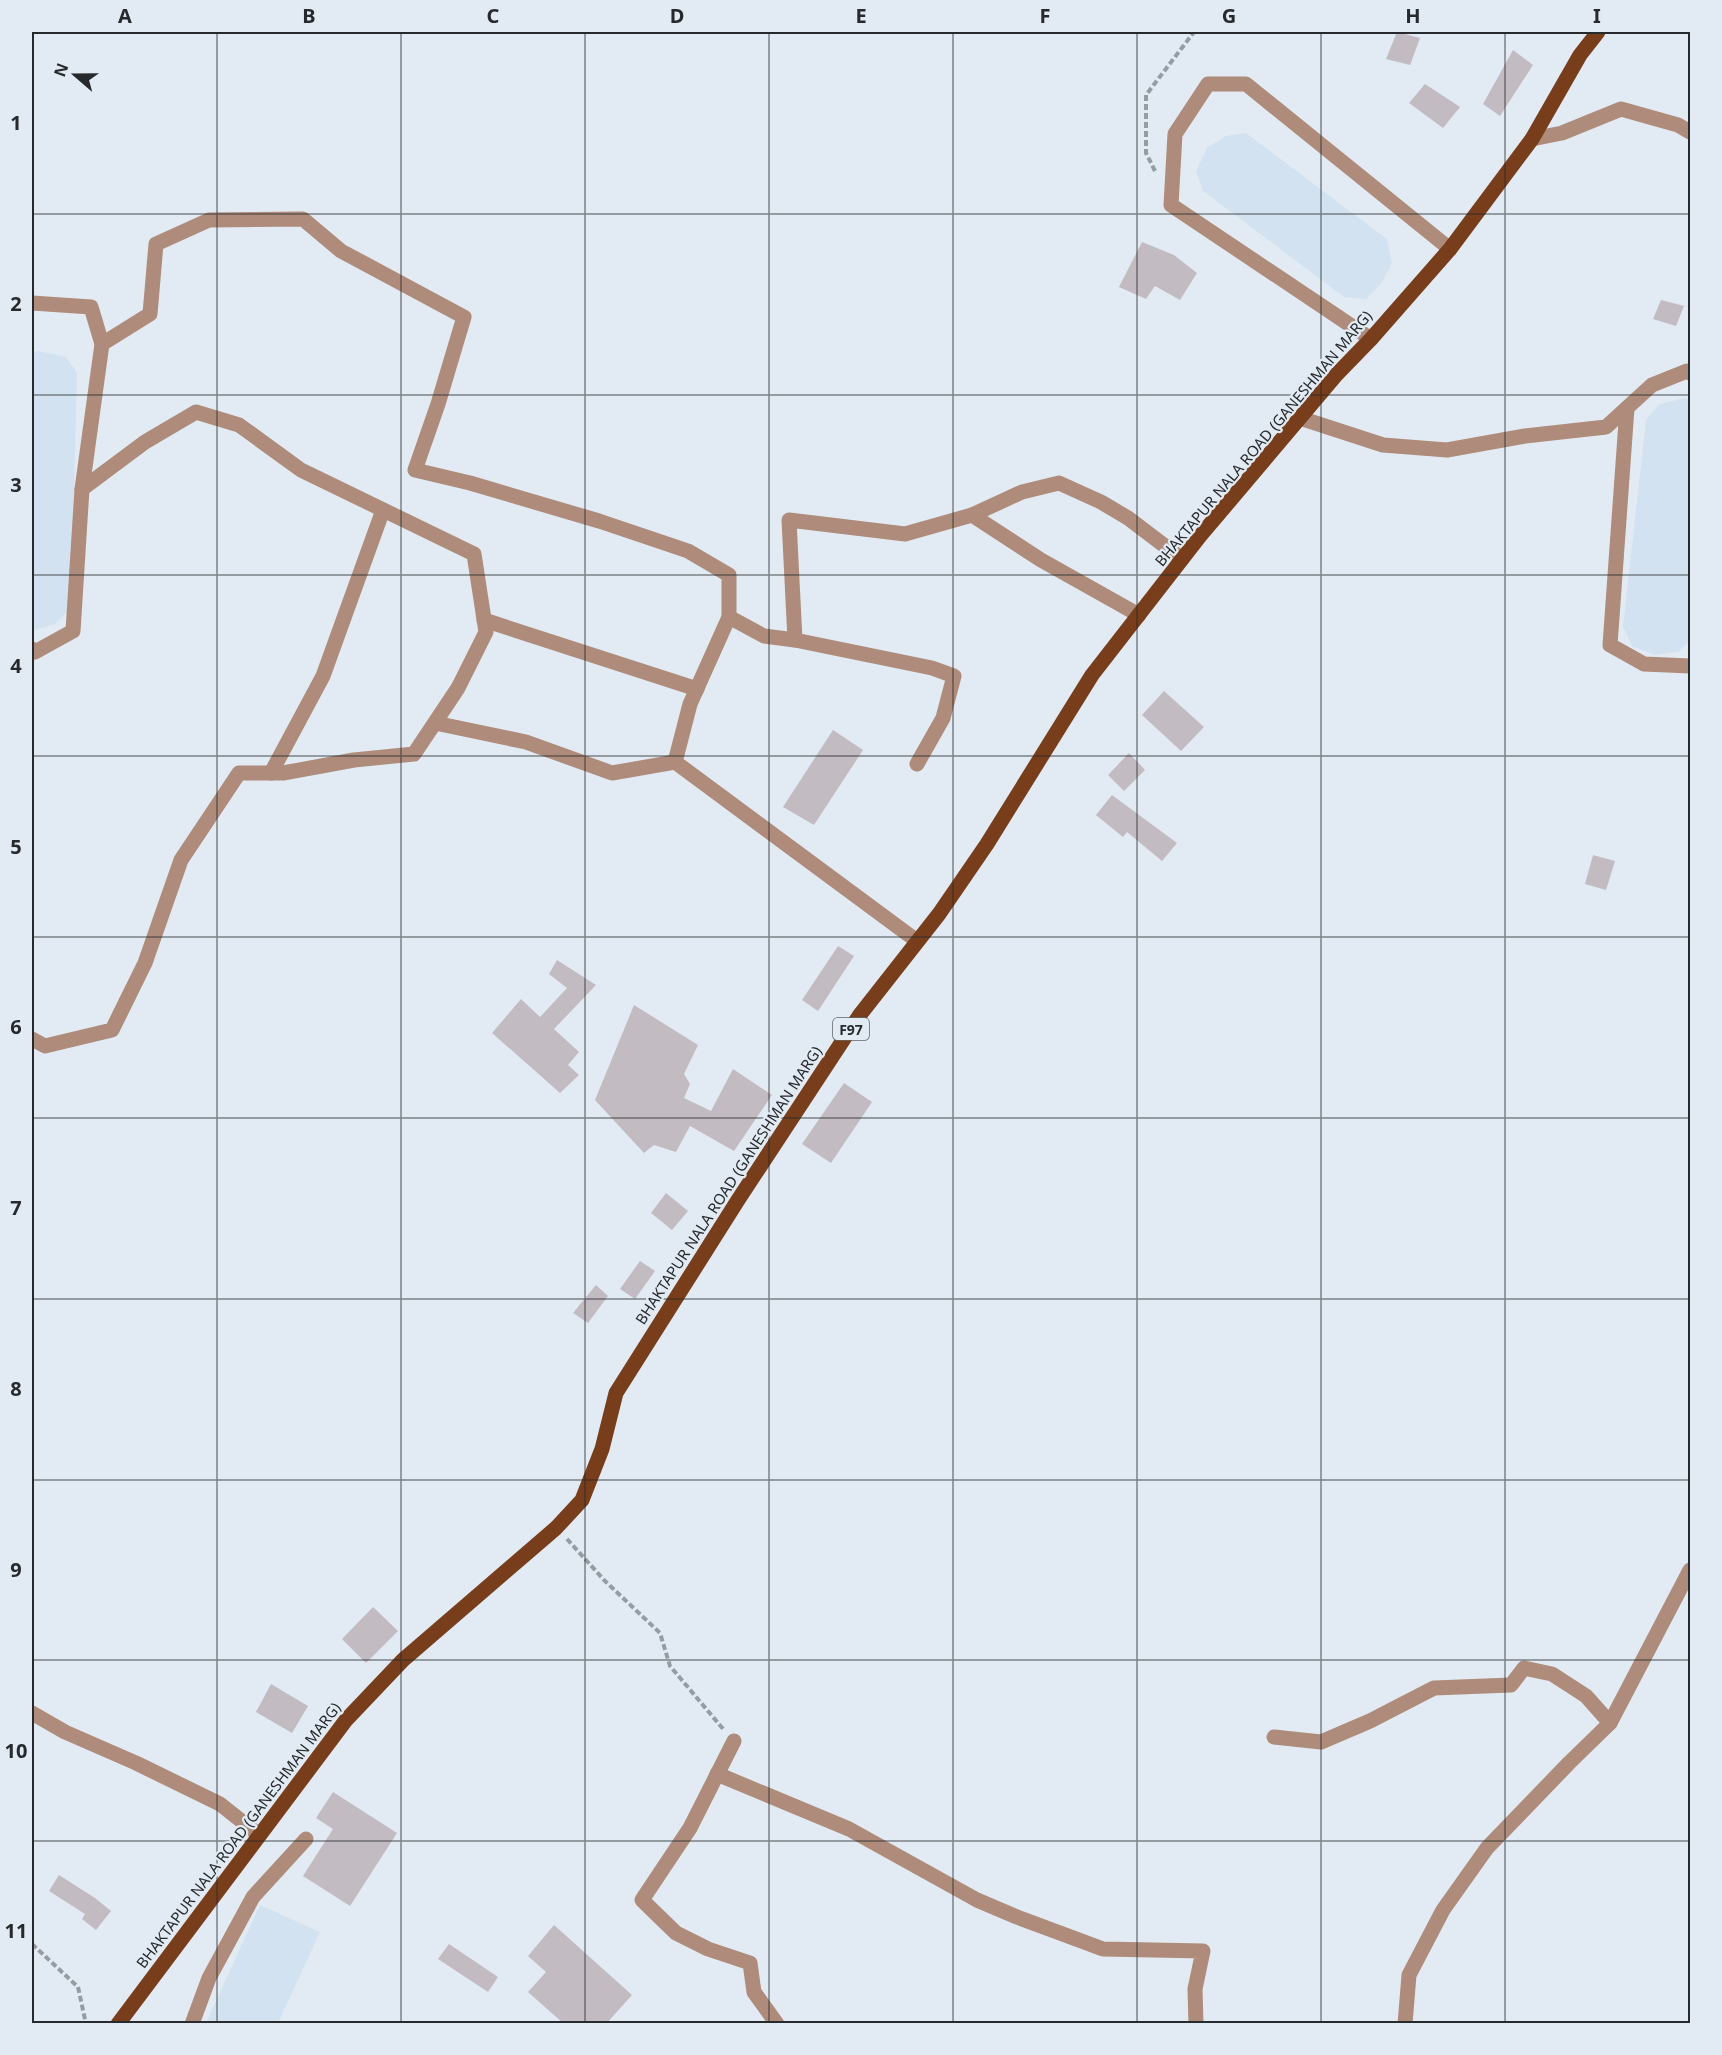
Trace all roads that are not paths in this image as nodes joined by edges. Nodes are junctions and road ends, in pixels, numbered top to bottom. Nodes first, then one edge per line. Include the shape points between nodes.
1 (1598, 32) edge
2 (1690, 132) edge
3 (1532, 139) junction
4 (1450, 249) junction
5 (32, 303) edge
6 (1371, 339) junction
7 (102, 344) junction
8 (1690, 373) edge
9 (1627, 408) junction
10 (1300, 418) junction
11 (82, 489) junction
12 (382, 510) junction
13 (972, 515) junction
14 (1182, 559) junction
15 (1139, 615) junction
16 (729, 617) junction
17 (484, 620) junction
18 (795, 640) junction
19 (32, 650) edge
20 (1690, 666) edge
21 (697, 689) junction
22 (435, 723) junction
23 (675, 762) junction
24 (917, 764) dead end
25 (271, 773) junction
26 (917, 941) junction
27 (32, 1039) edge
28 (1690, 1570) edge
29 (32, 1713) edge
30 (1610, 1724) junction
31 (1274, 1737) dead end
32 (734, 1741) road end
33 (717, 1774) junction
34 (260, 1835) junction
35 (306, 1839) dead end
36 (118, 2024) edge
37 (192, 2024) edge
38 (777, 2024) edge
39 (1196, 2024) edge
40 (1405, 2024) edge

1 - 3 main road, BHAKTAPUR NALA ROAD (GANESHMAN MARG) / F97 via 1580,55
2 - 3 street via 1621,109 1562,133
3 - 4 main road, BHAKTAPUR NALA ROAD (GANESHMAN MARG) / F97
4 - 6 main road, BHAKTAPUR NALA ROAD (GANESHMAN MARG) / F97
4 - 6 street via 1246,84 1208,84 1175,134 1171,205
5 - 7 street via 91,307
6 - 10 main road, BHAKTAPUR NALA ROAD (GANESHMAN MARG) / F97
7 - 11 street
7 - 16 street via 150,314 156,244 209,220 303,219 341,251 464,317 415,470 599,520 688,551 729,575
8 - 9 street via 1652,385
9 - 10 street via 1606,427 1447,450 1383,445
9 - 20 street via 1611,645 1644,664
10 - 14 main road, BHAKTAPUR NALA ROAD (GANESHMAN MARG) / F97
11 - 12 street via 145,442 196,412 239,425 301,470
11 - 19 street via 73,631 35,652
12 - 17 street via 474,554
12 - 25 street via 323,676
13 - 14 street via 1022,492 1059,483 1128,518
13 - 15 street via 1041,560
13 - 18 street via 905,534 789,520
14 - 15 main road, BHAKTAPUR NALA ROAD (GANESHMAN MARG) / F97
15 - 26 main road, BHAKTAPUR NALA ROAD (GANESHMAN MARG) / F97 via 1092,675 987,844
16 - 18 street via 764,636
16 - 21 street
17 - 21 street
17 - 22 street via 486,632
18 - 24 street via 954,676 943,718
21 - 23 street
22 - 23 street via 526,742 612,773
22 - 25 street via 414,754
23 - 26 street
25 - 27 street via 239,773 182,860 145,963 112,1030 45,1046
26 - 34 main road, BHAKTAPUR NALA ROAD (GANESHMAN MARG) / F97 via 859,1016 616,1393 602,1449 582,1500 556,1528 395,1668 346,1720
28 - 30 street
29 - 34 street via 220,1804
30 - 31 street via 1586,1696 1552,1674 1524,1668 1510,1685 1434,1688 1321,1742
30 - 40 street via 1487,1848 1443,1910 1409,1975
32 - 33 street
33 - 38 street via 690,1828 642,1900 676,1933 708,1950 750,1963 754,1992
33 - 39 street via 849,1829 977,1900 1103,1949 1203,1951 1195,1989
34 - 36 main road, BHAKTAPUR NALA ROAD (GANESHMAN MARG) / F97
35 - 37 street via 253,1897 209,1978

